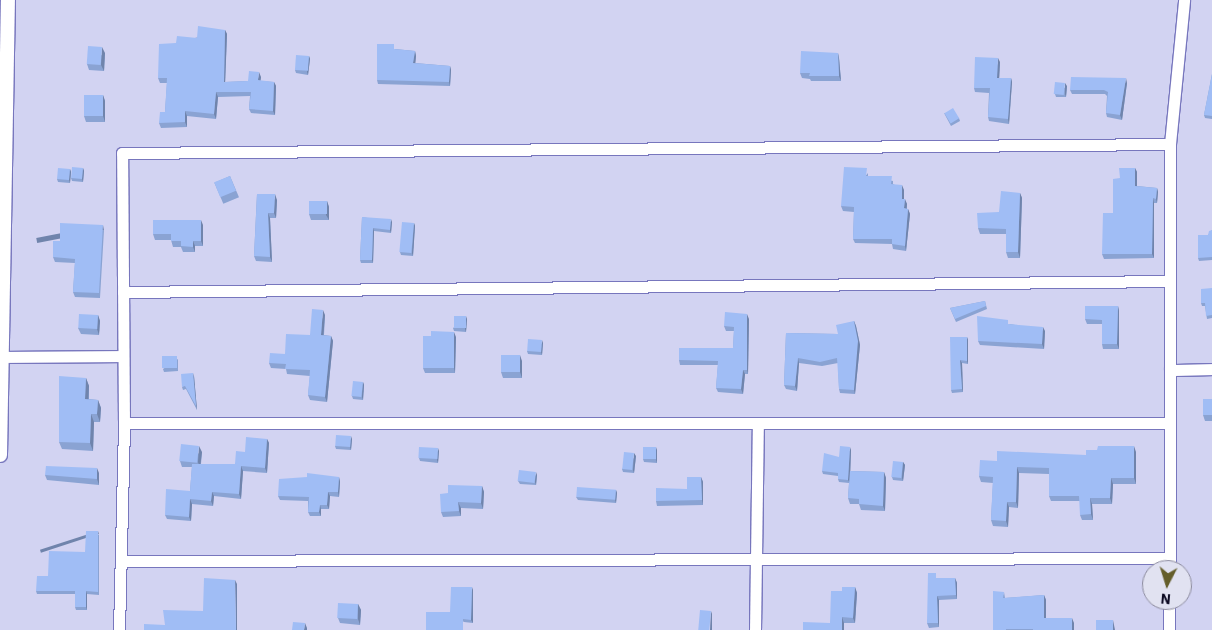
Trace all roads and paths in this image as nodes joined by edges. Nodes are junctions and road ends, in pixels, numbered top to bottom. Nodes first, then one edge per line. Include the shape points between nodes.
1 (8, 0) edge
2 (1184, 0) edge
3 (1170, 144) junction
4 (1170, 281) junction
5 (123, 292) junction
6 (124, 356) junction
7 (2, 358) junction
8 (1212, 369) edge
9 (1170, 370) junction
10 (124, 423) junction
11 (758, 423) junction
12 (1170, 424) junction
13 (0, 455) edge
14 (1170, 558) joint
15 (758, 560) junction
16 (121, 561) junction
17 (1170, 610) edge
18 (119, 630) edge
19 (756, 630) edge
20 (1169, 630) edge

1 - 7 street
2 - 3 street
3 - 4 street
3 - 5 street via 122,153
4 - 5 street
4 - 9 street
5 - 6 street
6 - 7 street
6 - 10 street
7 - 13 street
8 - 9 street
9 - 12 street
10 - 11 street
10 - 16 street
11 - 12 street
11 - 15 street
12 - 14 street
14 - 15 street
15 - 16 street
15 - 19 street
16 - 18 street
17 - 20 street

